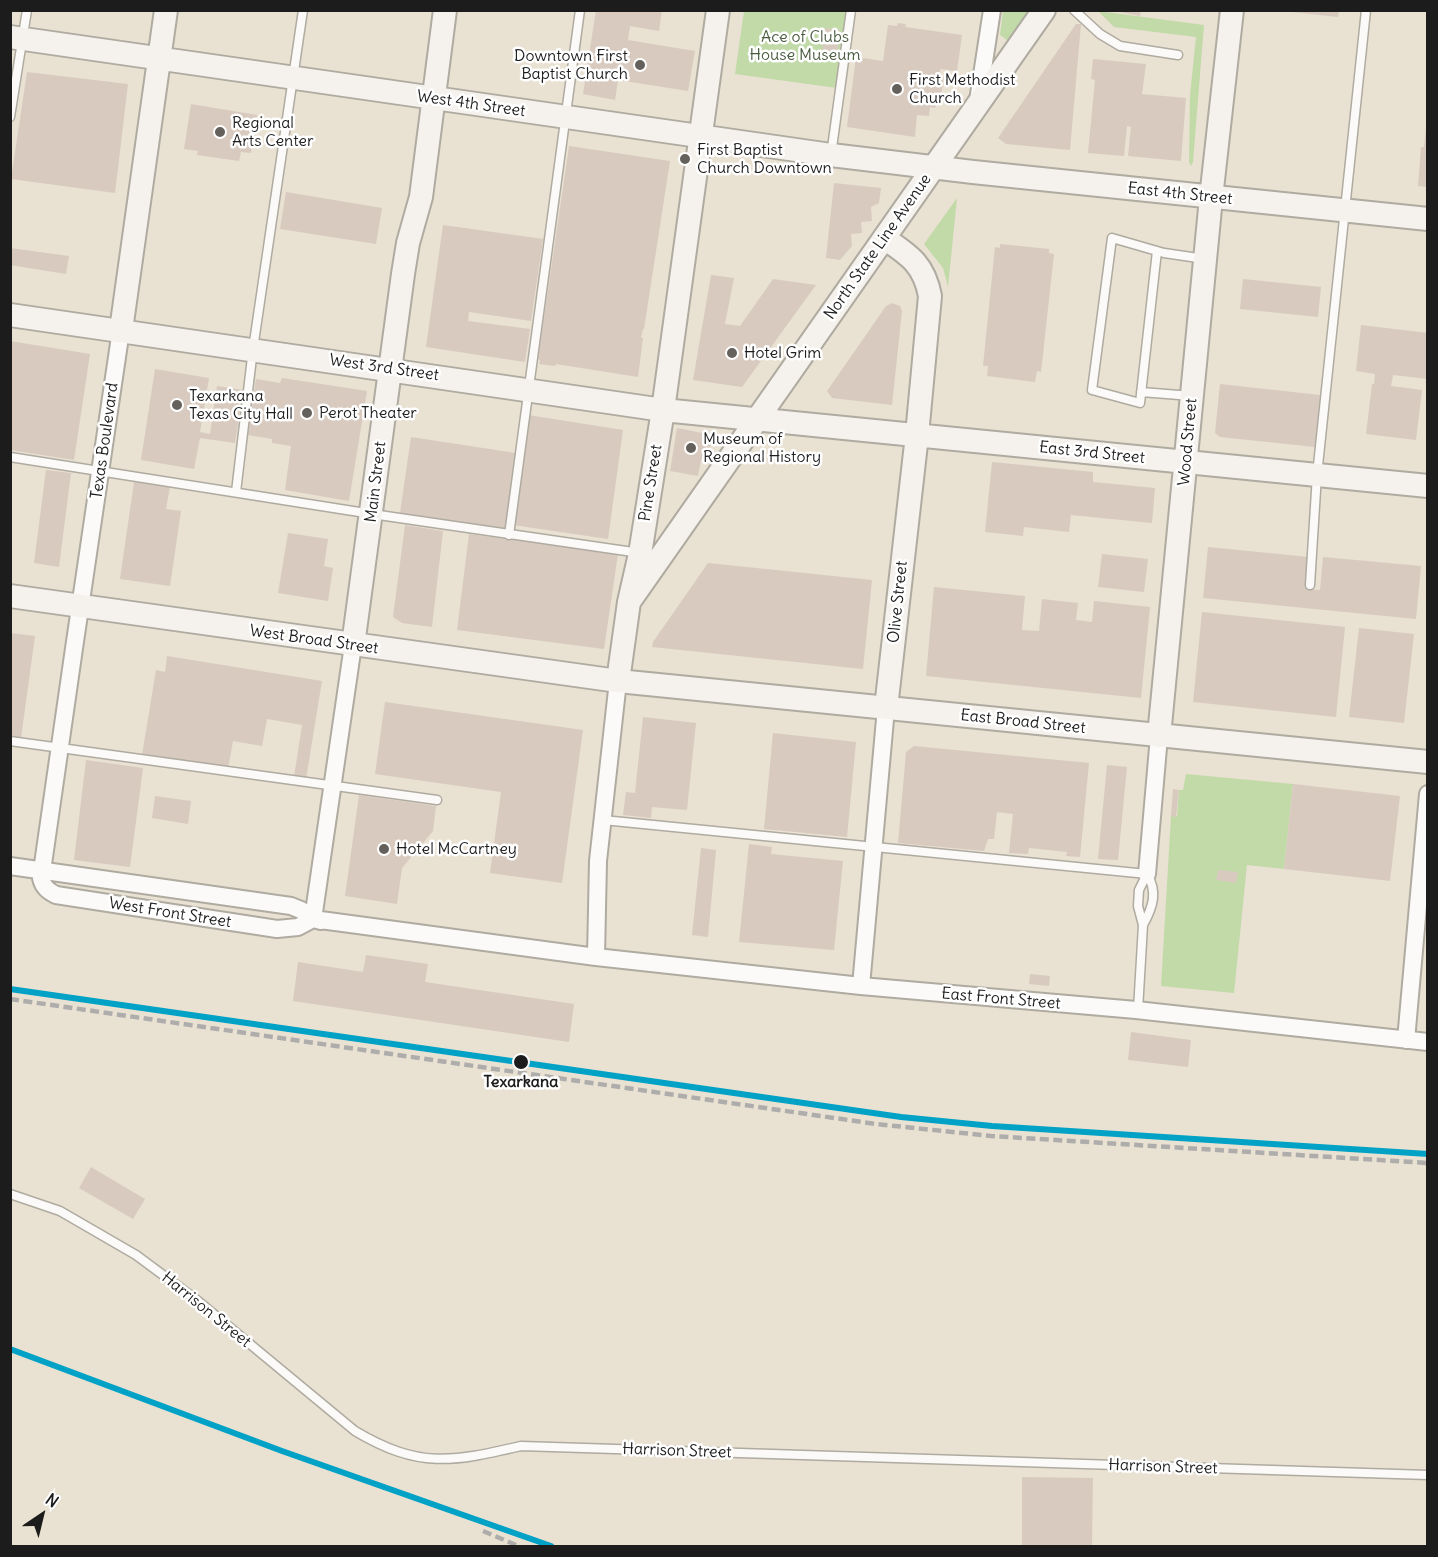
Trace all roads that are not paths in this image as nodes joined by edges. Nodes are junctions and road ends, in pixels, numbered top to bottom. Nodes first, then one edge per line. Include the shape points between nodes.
1 (27, 10) edge
2 (166, 10) edge
3 (303, 10) edge
4 (445, 10) edge
5 (580, 10) edge
6 (718, 10) edge
7 (851, 10) edge
8 (992, 10) edge
9 (1044, 10) edge
10 (1074, 10) edge
11 (1232, 10) edge
12 (1366, 10) edge
13 (17, 38) edge
14 (1178, 54) dead end
15 (160, 57) junction
16 (293, 77) junction
17 (433, 99) junction
18 (978, 105) junction
19 (10, 117) edge
20 (567, 118) junction
21 (701, 136) junction
22 (831, 155) junction
23 (933, 168) junction
24 (1211, 198) junction
25 (1346, 211) junction
26 (1428, 219) edge
27 (884, 238) junction
28 (1157, 251) junction
29 (1205, 259) junction
30 (10, 315) edge
31 (121, 330) junction
32 (253, 349) junction
33 (390, 369) junction
34 (529, 389) junction
35 (1142, 392) junction
36 (1192, 396) junction
37 (663, 410) junction
38 (757, 419) junction
39 (917, 435) junction
40 (10, 457) edge
41 (1186, 463) junction
42 (101, 471) junction
43 (1317, 476) junction
44 (1428, 486) edge
45 (236, 492) junction
46 (372, 514) junction
47 (509, 535) junction
48 (640, 554) junction
49 (1310, 585) dead end
50 (10, 596) edge
51 (629, 602) junction
52 (79, 606) junction
53 (353, 645) junction
54 (618, 681) junction
55 (886, 708) junction
56 (1159, 736) junction
57 (10, 741) edge
58 (59, 748) junction
59 (1428, 762) edge
60 (332, 785) junction
61 (1428, 794) edge
62 (437, 800) dead end
63 (603, 820) junction
64 (873, 847) junction
65 (10, 866) edge
66 (42, 870) junction
67 (1147, 874) junction
68 (313, 919) junction
69 (1143, 924) junction
70 (596, 957) junction
71 (861, 986) junction
72 (1138, 1010) junction
73 (1406, 1040) junction
74 (1428, 1042) edge
75 (10, 1194) edge
76 (1428, 1475) edge

1 - 13 lane
2 - 15 street, Texas Boulevard
3 - 16 lane
4 - 17 street, Main Street
5 - 20 lane
6 - 21 street, Pine Street
7 - 22 lane
8 - 18 street
9 - 18 street, North State Line Avenue
10 - 14 lane via 1120,46
11 - 24 street, Wood Street
12 - 25 lane
13 - 15 street, West 4th Street
13 - 19 lane
15 - 16 street, West 4th Street
15 - 31 street, Texas Boulevard
16 - 17 street, West 4th Street
16 - 32 lane
17 - 20 street, West 4th Street
17 - 33 street, Main Street via 421,197 408,243
18 - 23 street, North State Line Avenue
20 - 21 street, West 4th Street
20 - 34 lane
21 - 22 street, West 4th Street
21 - 37 street, Pine Street
22 - 23 street, West 4th Street
23 - 24 street, East 4th Street
23 - 27 street, North State Line Avenue
24 - 25 street, East 4th Street
24 - 29 street, Wood Street
25 - 26 street, East 4th Street
25 - 43 lane
27 - 38 street, North State Line Avenue
27 - 39 street, Olive Street via 919,265 930,296
28 - 29 lane
28 - 35 lane
28 - 35 lane via 1112,238 1092,390 1140,403
29 - 36 street, Wood Street
30 - 31 street, West 3rd Street
31 - 32 street, West 3rd Street
31 - 42 street, Texas Boulevard
32 - 33 street, West 3rd Street
32 - 45 lane
33 - 34 street, West 3rd Street
33 - 46 street, Main Street
34 - 37 street, West 3rd Street
34 - 47 lane
35 - 36 lane
36 - 41 street, Wood Street
37 - 38 street, West 3rd Street
37 - 48 street, Pine Street
38 - 39 street, East 3rd Street
38 - 51 street, North State Line Avenue
39 - 41 street, East 3rd Street
39 - 55 street, Olive Street
40 - 42 lane
41 - 43 street, East 3rd Street
41 - 56 street, Wood Street
42 - 45 lane
42 - 52 street, Texas Boulevard
43 - 44 street, East 3rd Street
43 - 49 lane
45 - 46 lane
46 - 47 lane
46 - 53 street, Main Street
47 - 48 lane
48 - 51 street, Pine Street
50 - 52 street, West Broad Street
51 - 54 street, Pine Street
52 - 53 street, West Broad Street
52 - 58 street, Texas Boulevard
53 - 54 street, West Broad Street
53 - 60 street, Main Street
54 - 55 street, East Broad Street
54 - 63 street, Pine Street
55 - 56 street, East Broad Street
55 - 64 street, Olive Street
56 - 59 street, East Broad Street
56 - 67 street, Wood Street
57 - 58 lane
58 - 60 lane
58 - 66 street, Texas Boulevard
60 - 62 lane
60 - 68 street, Main Street
61 - 73 street
63 - 64 lane
63 - 70 street, Pine Street
64 - 67 lane
64 - 71 street, Olive Street
65 - 66 street, West Front Street
66 - 68 street, West Front Street via 291,906
66 - 68 street, West Front Street via 42,884 56,895 277,929 298,927
67 - 69 lane via 1139,890
67 - 69 lane via 1154,893
68 - 70 street, West Front Street
69 - 72 lane
70 - 71 street, East Front Street
71 - 72 street, East Front Street
72 - 73 street, East Front Street
73 - 74 street, East Front Street
75 - 76 lane, Harrison Street via 60,1211 136,1255 355,1431 384,1446 422,1458 444,1460 521,1446

